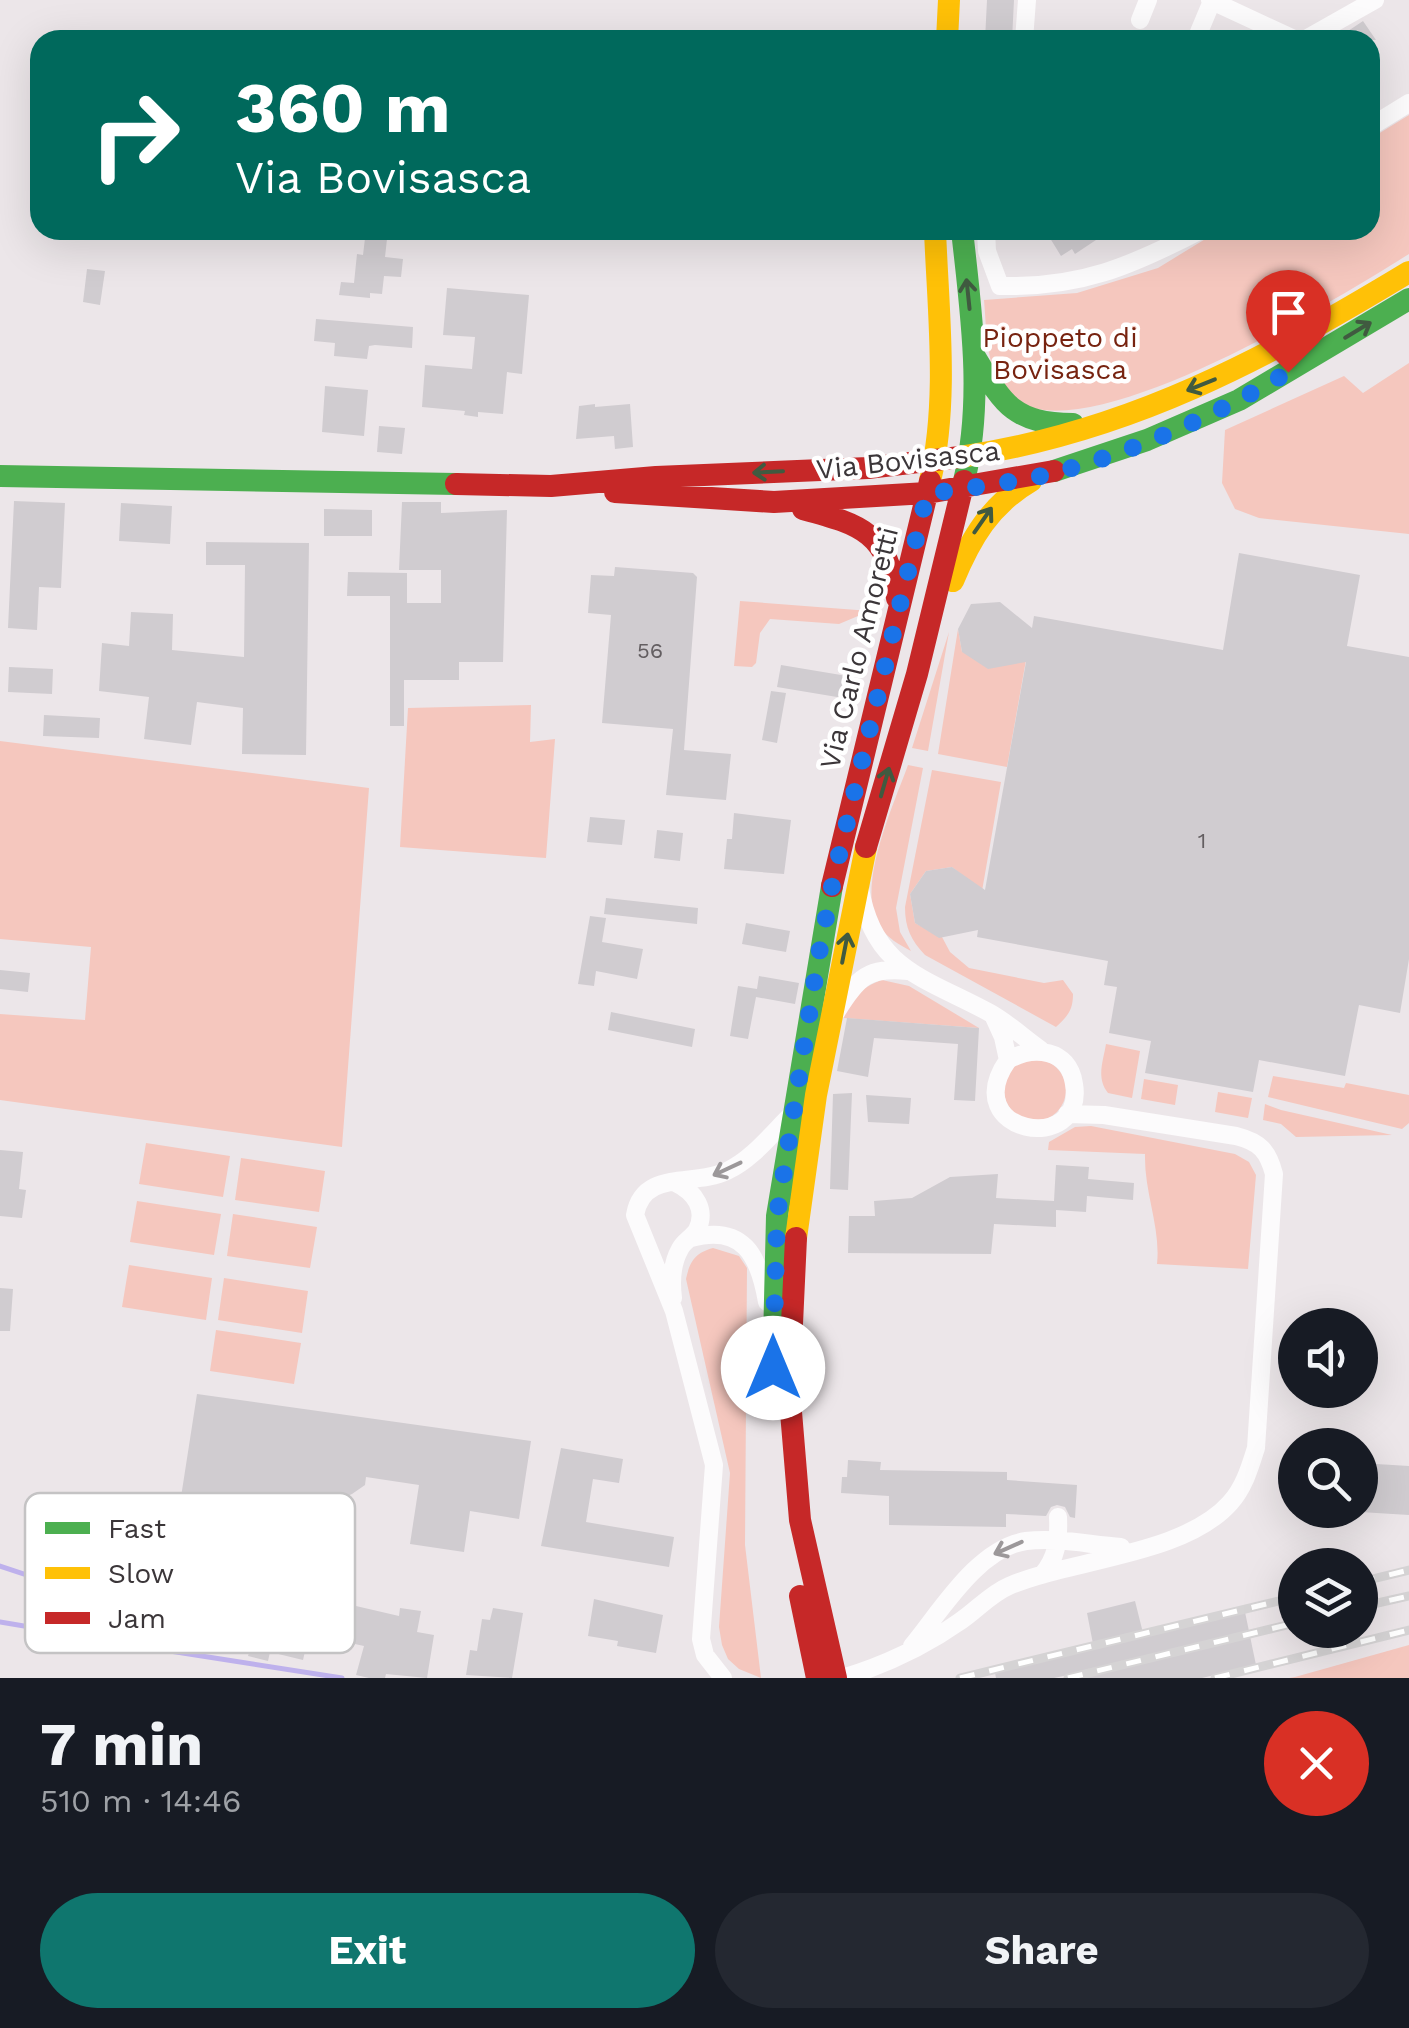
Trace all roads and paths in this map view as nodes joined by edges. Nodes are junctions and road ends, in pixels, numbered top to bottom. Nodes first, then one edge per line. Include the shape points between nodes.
1 (949, 0) edge
2 (1026, 0) edge
3 (1148, 0) edge
4 (1211, 0) edge
5 (1375, 0) edge
6 (1140, 20) dead end
7 (948, 30) edge
8 (1024, 30) edge
9 (1200, 30) edge
10 (1275, 30) edge
11 (1322, 30) edge
12 (1409, 103) edge
13 (1380, 122) edge
14 (936, 240) edge
15 (963, 240) edge
16 (986, 240) edge
17 (1180, 240) edge
18 (1409, 272) edge
19 (1409, 299) edge
20 (975, 358) junction
21 (1099, 423) junction
22 (970, 456) junction
23 (935, 460) junction
24 (1042, 475) junction
25 (0, 478) edge
26 (550, 486) junction
27 (963, 488) junction
28 (927, 494) junction
29 (774, 502) junction
30 (898, 614) junction
31 (917, 674) junction
32 (858, 876) junction
33 (908, 971) junction
34 (994, 1015) junction
35 (831, 1020) junction
36 (1041, 1050) junction
37 (1008, 1060) junction
38 (1075, 1094) junction
39 (793, 1112) junction
40 (1067, 1114) junction
41 (1104, 1114) junction
42 (676, 1183) junction
43 (642, 1236) junction
44 (686, 1242) junction
45 (674, 1311) junction
46 (772, 1340) junction
47 (1058, 1516) dead end
48 (1058, 1541) junction
49 (1140, 1548) junction
50 (1042, 1576) junction
51 (967, 1578) junction
52 (990, 1597) junction
53 (902, 1658) junction
54 (828, 1671) edge
55 (723, 1678) edge

1 - 7 street
2 - 8 street
3 - 6 street
4 - 9 street
4 - 10 street
5 - 11 street
12 - 13 street
14 - 23 street, Via Carlo Amoretti via 941,345
20 -> 15 street
16 - 17 street via 1000,286 1042,287 1093,278
18 -> 21 street, Via Bovisasca via 1264,357
24 -> 19 street, Via Bovisasca via 1227,405
20 - 21 street via 1014,413 1050,424
20 - 22 street
21 - 22 street, Via Bovisasca
22 - 23 street, Via Bovisasca
22 - 27 street
23 -> 26 street, Via Bovisasca
23 - 28 street, Via Carlo Amoretti
24 - 27 street, Via Bovisasca
31 -> 24 street via 980,522 995,504
25 - 26 street, Via Bovisasca
26 - 29 street, Via Bovisasca
27 - 28 street, Via Bovisasca
27 - 31 street
28 - 29 street, Via Bovisasca
28 - 30 street, Via Carlo Amoretti
29 - 30 street via 846,522 879,540 894,573
30 - 39 street, Via Carlo Amoretti via 834,876
32 -> 31 street
32 - 33 street via 874,936
35 -> 32 street
33 - 34 street
33 - 35 street via 866,975
34 - 36 street
34 - 37 street
35 - 54 street via 792,1264 790,1388 800,1520
36 - 37 street
36 - 38 street via 1067,1065
37 - 40 street via 995,1090 1008,1120 1039,1130
38 - 40 street
38 - 41 street
39 -> 42 street via 726,1172
39 - 46 street, Via Carlo Amoretti via 777,1216
40 - 41 street
41 - 49 street via 1252,1140 1270,1156 1274,1174 1256,1448 1245,1481 1205,1525
42 - 43 street via 644,1192 635,1215
42 - 44 street via 700,1206
43 - 44 street, Via Carlo Amoretti via 662,1248
43 - 45 street
44 - 45 street via 674,1268
44 - 46 street, Via Carlo Amoretti via 712,1232 749,1251 762,1275
45 - 55 street via 714,1464 702,1639
46 - 54 street, Via Carlo Amoretti via 785,1524
47 - 48 street
48 - 49 street
48 - 50 street
48 -> 51 street via 1024,1541 995,1552
49 - 50 street
50 - 52 street
51 - 52 street
51 - 53 street
52 - 53 street
53 - 54 street

